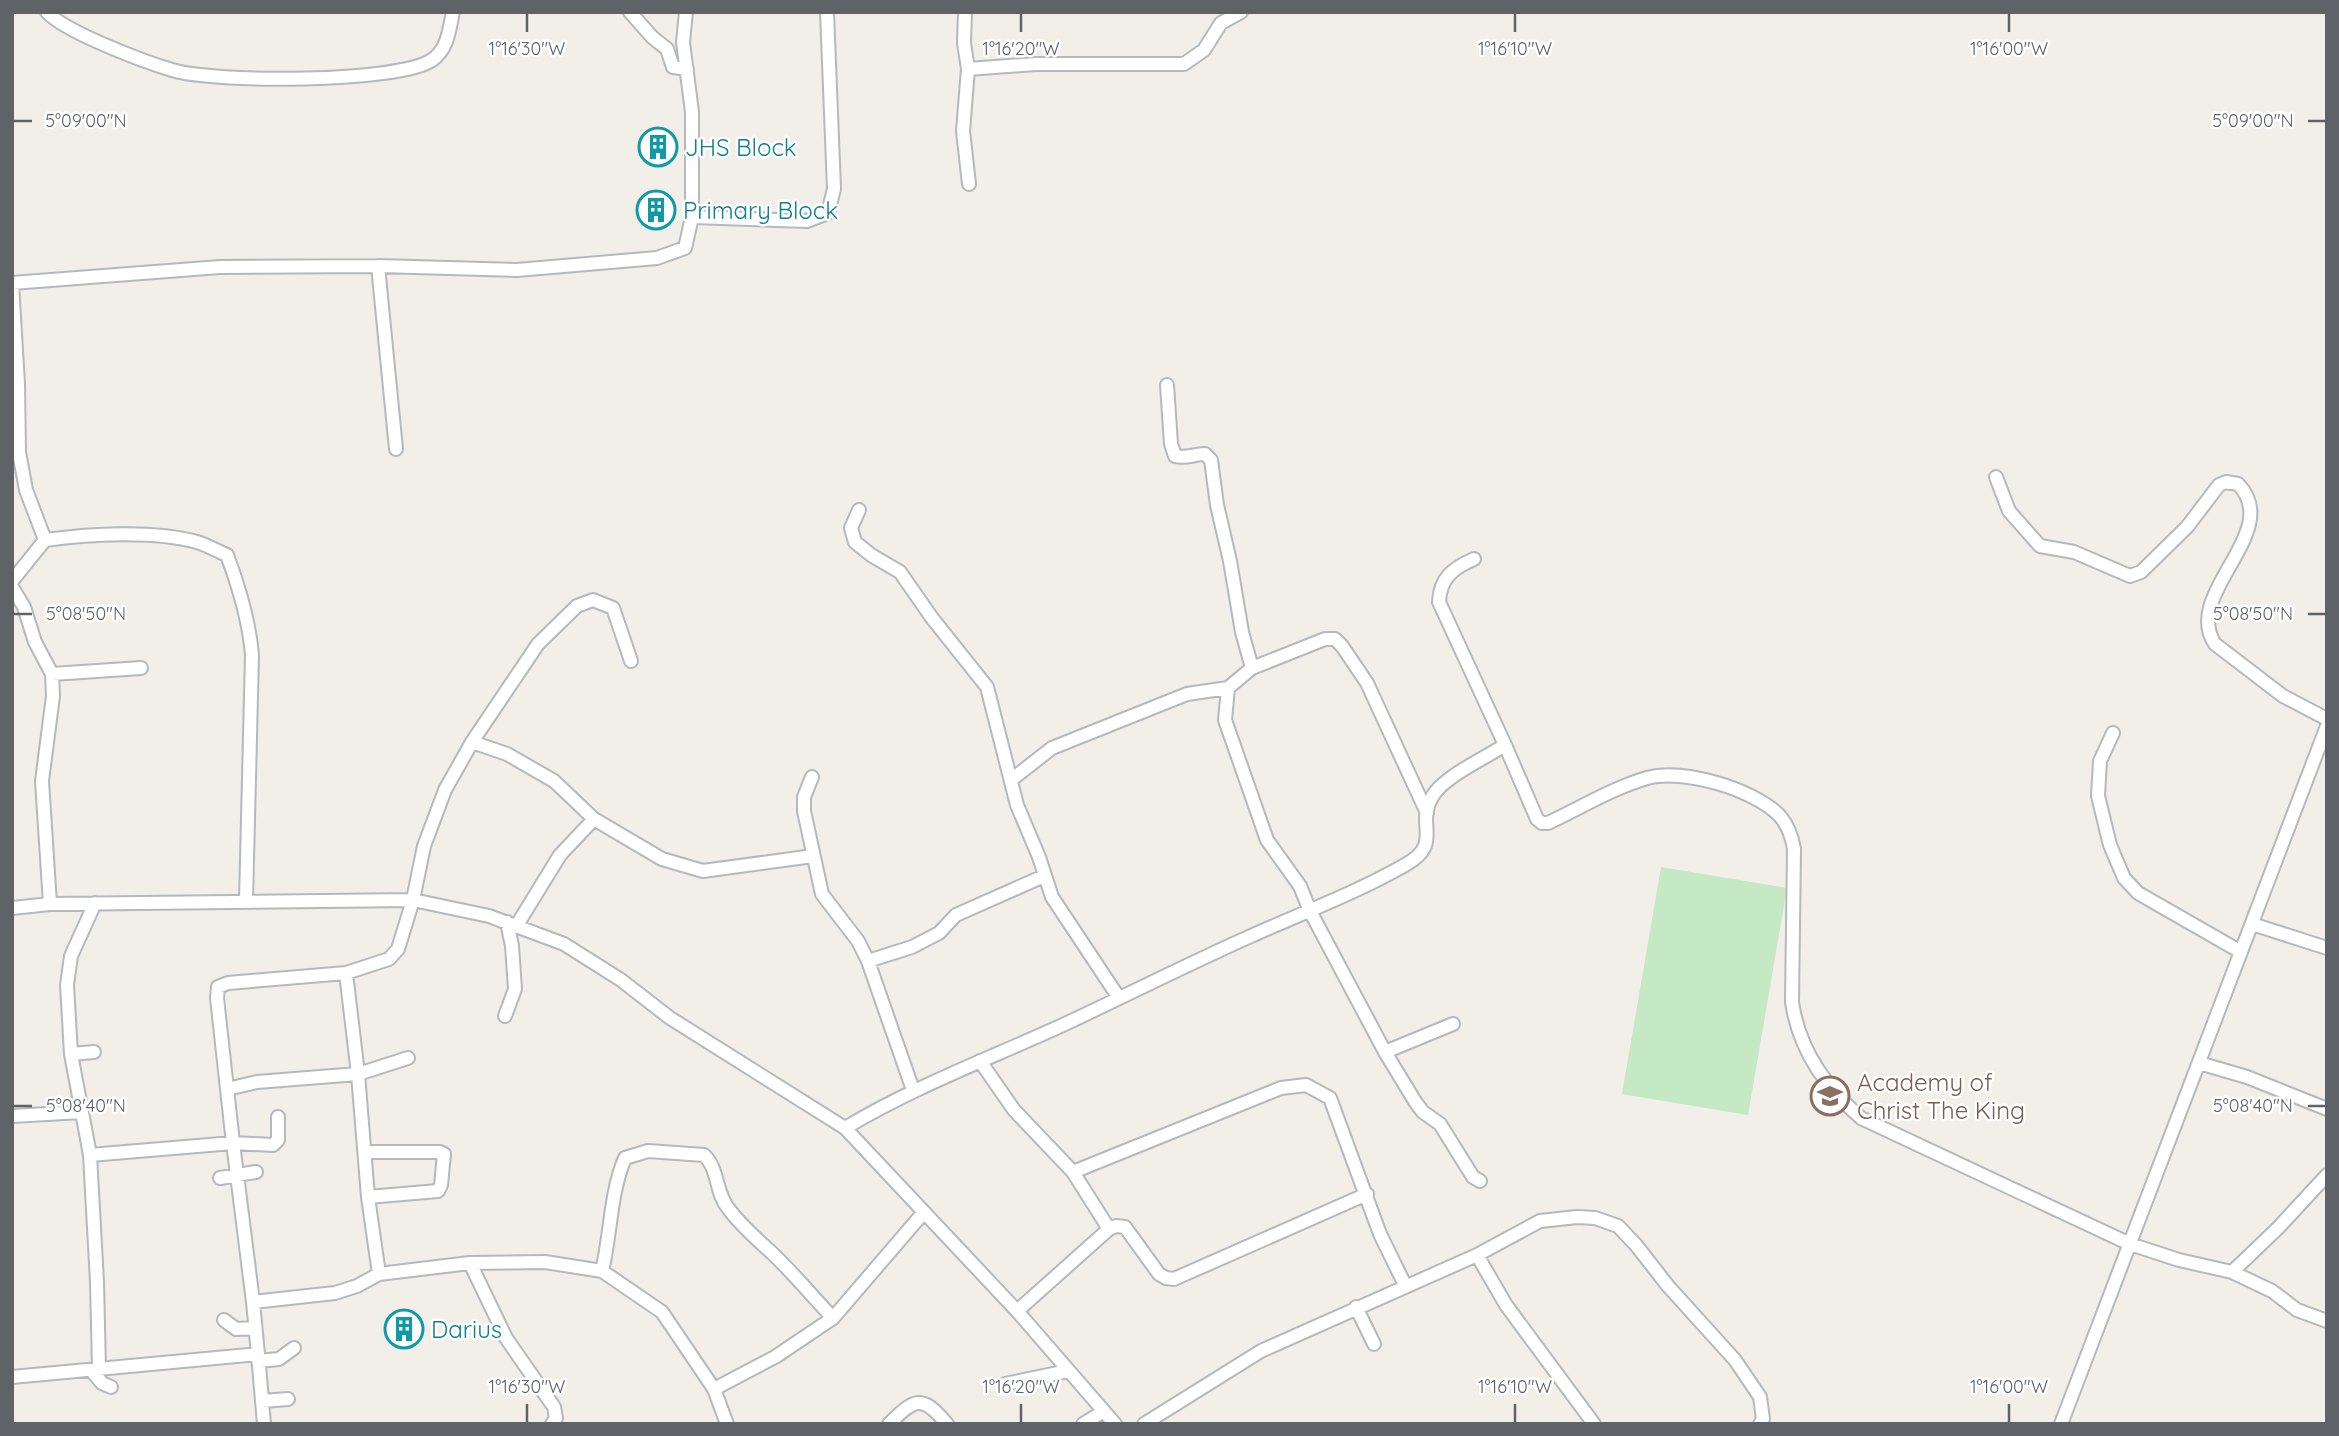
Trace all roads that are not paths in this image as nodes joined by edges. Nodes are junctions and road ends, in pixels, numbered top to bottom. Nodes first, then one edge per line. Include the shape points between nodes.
1 (47, 12) edge
2 (453, 12) edge
3 (631, 12) edge
4 (686, 12) edge
5 (827, 12) edge
6 (965, 12) edge
7 (1241, 12) edge
8 (687, 69) junction
9 (968, 69) junction
10 (969, 184) dead end
11 (692, 217) junction
12 (378, 266) junction
13 (1167, 384) dead end
14 (396, 449) dead end
15 (1996, 477) dead end
16 (859, 510) dead end
17 (45, 540) junction
18 (1474, 559) dead end
19 (12, 581) edge
20 (12, 587) edge
21 (631, 661) dead end
22 (141, 668) dead end
23 (1252, 668) junction
24 (52, 674) junction
25 (1228, 688) junction
26 (2327, 719) edge
27 (2327, 726) edge
28 (2113, 733) dead end
29 (472, 742) junction
30 (2324, 744) edge
31 (1505, 745) junction
32 (812, 777) dead end
33 (1011, 780) junction
34 (1427, 813) junction
35 (594, 820) junction
36 (813, 856) junction
37 (1044, 876) junction
38 (413, 900) junction
39 (246, 901) junction
40 (96, 903) junction
41 (50, 904) junction
42 (12, 908) edge
43 (1310, 911) junction
44 (512, 923) junction
45 (2252, 924) junction
46 (2327, 948) edge
47 (2241, 952) junction
48 (868, 961) junction
49 (346, 973) junction
50 (1119, 998) junction
51 (505, 1016) dead end
52 (1453, 1024) dead end
53 (94, 1052) dead end
54 (1385, 1052) junction
55 (71, 1054) junction
56 (408, 1058) dead end
57 (980, 1061) junction
58 (2199, 1063) junction
59 (358, 1073) junction
60 (227, 1090) junction
61 (913, 1090) junction
62 (2327, 1109) edge
63 (82, 1112) junction
64 (12, 1116) edge
65 (278, 1117) dead end
66 (845, 1128) junction
67 (233, 1143) junction
68 (366, 1152) junction
69 (90, 1156) junction
70 (256, 1172) dead end
71 (1073, 1172) junction
72 (2327, 1174) edge
73 (237, 1175) junction
74 (220, 1178) dead end
75 (1480, 1181) dead end
76 (1367, 1194) junction
77 (368, 1198) junction
78 (923, 1212) junction
79 (1110, 1229) junction
80 (2130, 1244) junction
81 (1477, 1255) junction
82 (470, 1263) junction
83 (602, 1271) junction
84 (2232, 1272) junction
85 (379, 1273) junction
86 (1405, 1285) junction
87 (253, 1302) junction
88 (1356, 1307) junction
89 (1017, 1311) junction
90 (833, 1318) junction
91 (224, 1320) dead end
92 (2327, 1321) edge
93 (256, 1328) junction
94 (1374, 1344) dead end
95 (294, 1348) dead end
96 (258, 1357) junction
97 (95, 1369) junction
98 (1068, 1371) junction
99 (12, 1377) edge
100 (1005, 1384) dead end
101 (111, 1387) dead end
102 (715, 1389) junction
103 (288, 1399) dead end
104 (262, 1401) junction
105 (1104, 1412) junction
106 (264, 1424) edge
107 (552, 1424) edge
108 (727, 1424) edge
109 (889, 1424) edge
110 (947, 1424) edge
111 (1083, 1424) edge
112 (1115, 1424) edge
113 (1144, 1424) edge
114 (1594, 1424) edge
115 (1760, 1424) edge
116 (2061, 1424) edge

1 - 2 street via 80,34 173,71 231,79 391,73 422,66 445,46
3 - 8 street via 667,48 673,67
4 - 8 street via 683,42
5 - 11 street via 834,189 828,214 807,221
6 - 9 street
7 - 9 street via 1221,23 1204,50 1184,64
8 - 11 street via 692,112
9 - 10 street via 963,131
11 - 12 street via 685,248 657,258 517,270
12 - 14 street
12 - 17 street via 220,267 12,283 21,465
13 - 23 street via 1175,456 1184,459 1205,454 1211,460
15 - 26 street via 2009,511 2040,546 2074,552 2130,576 2141,572 2187,527 2219,485 2226,481 2238,484 2248,499 2247,531 2217,588 2207,625 2209,635 2283,696
16 - 33 street via 851,528 855,542 900,572 987,687
17 - 19 street
17 - 39 street via 95,534 157,537 197,542 227,555 252,655
18 - 31 street via 1449,573 1439,601
20 - 24 street
21 - 29 street via 613,608 593,600 577,606 538,644
22 - 24 street
23 - 25 street
23 - 34 street via 1335,639 1367,683
24 - 41 street via 42,781
25 - 33 street via 1187,694 1052,748
25 - 43 street via 1225,720 1267,840 1300,887
27 - 30 street
28 - 47 street via 2100,761 2098,796 2124,878 2138,893
29 - 35 street via 507,754 554,781
29 - 38 street via 424,846
30 - 45 street
31 - 34 street via 1445,783 1432,797
31 - 80 street via 1542,823 1648,778 1668,776 1692,777 1738,791 1780,816 1794,849 1795,1023 1837,1097 1861,1118 1899,1138
32 - 36 street via 804,811
33 - 37 street
34 - 43 street via 1427,845 1421,854
35 - 36 street via 662,859 704,871
35 - 44 street via 560,855
36 - 48 street via 822,894
37 - 48 street via 956,915 939,933 912,947
37 - 50 street via 1052,897
38 - 39 street
38 - 44 street
38 - 49 street via 398,949 389,959
39 - 40 street
40 - 41 street
40 - 55 street via 71,956 67,985
41 - 42 street
43 - 50 street
43 - 54 street
44 - 51 street via 515,989
44 - 66 street via 564,944 670,1018
45 - 46 street
45 - 47 street
47 - 58 street
48 - 61 street
49 - 59 street
49 - 60 street via 219,987
50 - 57 street
52 - 54 street
53 - 55 street
54 - 75 street via 1416,1104 1440,1124
55 - 63 street
56 - 59 street
57 - 61 street
57 - 71 street via 1014,1110
58 - 62 street
58 - 80 street
59 - 60 street via 257,1082
59 - 68 street
60 - 67 street
61 - 66 street
63 - 64 street
63 - 69 street
65 - 67 street via 278,1140 273,1145
66 - 78 street
67 - 69 street
67 - 73 street
68 - 77 street
68 - 77 street via 440,1152 445,1160 438,1191
69 - 97 street via 97,1282
70 - 73 street
71 - 76 street via 1281,1088 1306,1085 1331,1098
71 - 79 street
72 - 84 street
73 - 74 street
73 - 87 street
76 - 79 street via 1174,1279 1159,1273 1125,1227
76 - 86 street
77 - 85 street
78 - 89 street
78 - 90 street
79 - 89 street
80 - 84 street
80 - 116 street
81 - 86 street
81 - 114 street via 1506,1305
81 - 115 street via 1540,1221 1559,1217 1595,1218 1618,1226 1735,1360 1760,1397
82 - 83 street via 545,1262
82 - 85 street
82 - 107 street via 506,1338 554,1407
83 - 90 street via 617,1177 625,1158 648,1151 704,1154 712,1163 726,1207
83 - 102 street via 662,1312
84 - 92 street via 2272,1291 2297,1310
85 - 87 street via 335,1293
86 - 88 street
87 - 93 street
88 - 94 street
88 - 113 street via 1261,1351
89 - 98 street
90 - 102 street via 775,1357
91 - 93 street via 236,1329
93 - 96 street
95 - 96 street via 279,1359
96 - 97 street
96 - 104 street
97 - 99 street
97 - 101 street via 102,1383
98 - 100 street
98 - 105 street
102 - 108 street
103 - 104 street
104 - 106 street
105 - 111 street
105 - 112 street
109 - 110 street via 908,1405 919,1402 932,1406

